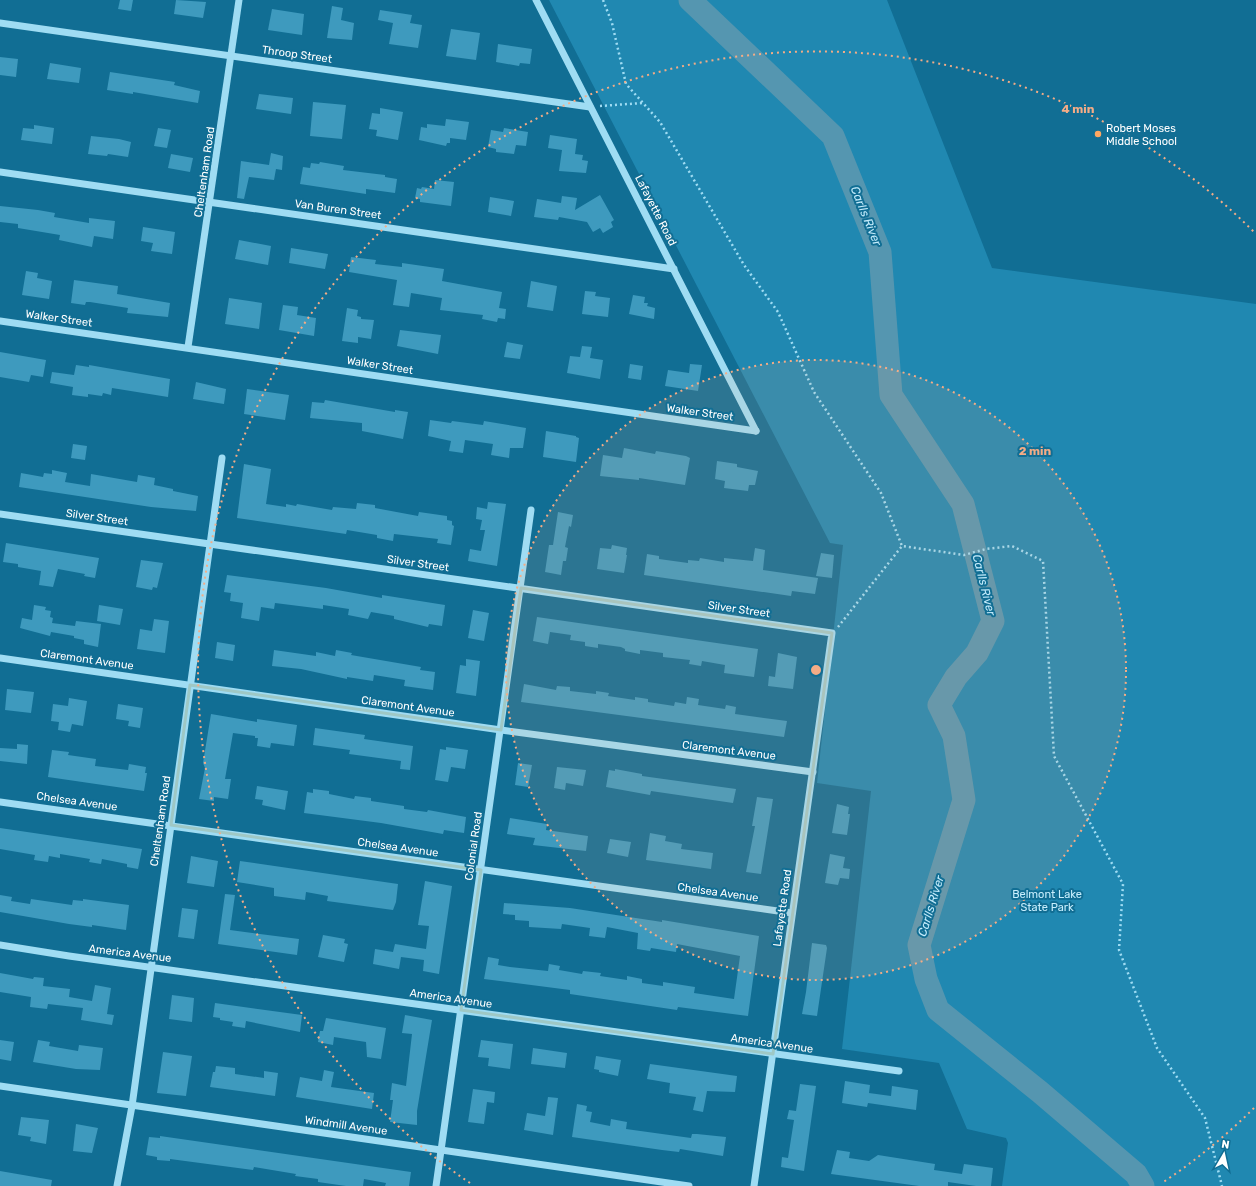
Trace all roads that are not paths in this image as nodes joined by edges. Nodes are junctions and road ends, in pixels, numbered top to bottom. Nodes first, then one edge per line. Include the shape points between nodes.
1 (239, 0) edge
2 (536, 0) edge
3 (0, 23) edge
4 (231, 56) junction
5 (590, 107) junction
6 (0, 172) edge
7 (211, 202) junction
8 (674, 268) junction
9 (0, 321) edge
10 (188, 347) junction
11 (756, 431) joint
12 (222, 458) dead end
13 (531, 510) dead end
14 (0, 514) edge
15 (208, 545) junction
16 (521, 588) junction
17 (832, 633) joint
18 (0, 658) edge
19 (190, 685) junction
20 (501, 730) junction
21 (813, 772) junction
22 (0, 802) edge
23 (171, 825) junction
24 (481, 870) junction
25 (792, 913) junction
26 (0, 945) edge
27 (150, 966) junction
28 (461, 1010) junction
29 (773, 1054) junction
30 (899, 1071) dead end
31 (0, 1086) edge
32 (132, 1106) junction
33 (441, 1150) junction
34 (117, 1186) edge
35 (436, 1186) edge
36 (689, 1186) edge
37 (754, 1186) edge

1 - 4 street, Cheltenham Road
2 - 5 street, Lafayette Road
3 - 4 street, Throop Street
4 - 5 street, Throop Street
4 - 7 street, Cheltenham Road
5 - 8 street, Lafayette Road
6 - 7 street, Van Buren Street
7 - 8 street, Van Buren Street
7 - 10 street, Cheltenham Road
8 - 11 street, Lafayette Road
9 - 10 street, Walker Street
10 - 11 street, Walker Street
12 - 15 street, Cheltenham Road
13 - 16 street, Colonial Road
14 - 15 street, Silver Street
15 - 16 street, Silver Street
15 - 19 street, Cheltenham Road
16 - 17 street, Silver Street
16 - 20 street, Colonial Road
17 - 21 street, Lafayette Road
18 - 19 street, Claremont Avenue
19 - 20 street, Claremont Avenue
19 - 23 street, Cheltenham Road
20 - 21 street, Claremont Avenue
20 - 24 street, Colonial Road
21 - 25 street, Lafayette Road
22 - 23 street, Chelsea Avenue
23 - 24 street, Chelsea Avenue
23 - 27 street, Cheltenham Road
24 - 25 street, Chelsea Avenue
24 - 28 street, Colonial Road
25 - 29 street, Lafayette Road
26 - 27 street, America Avenue
27 - 28 street, America Avenue
27 - 32 street, Cheltenham Road
28 - 29 street, America Avenue
28 - 33 street, Colonial Road
29 - 30 street, America Avenue
29 - 37 street, Lafayette Road
31 - 32 street, Windmill Avenue
32 - 33 street, Windmill Avenue
32 - 34 street, Cheltenham Road
33 - 35 street, Colonial Road
33 - 36 street, Windmill Avenue

